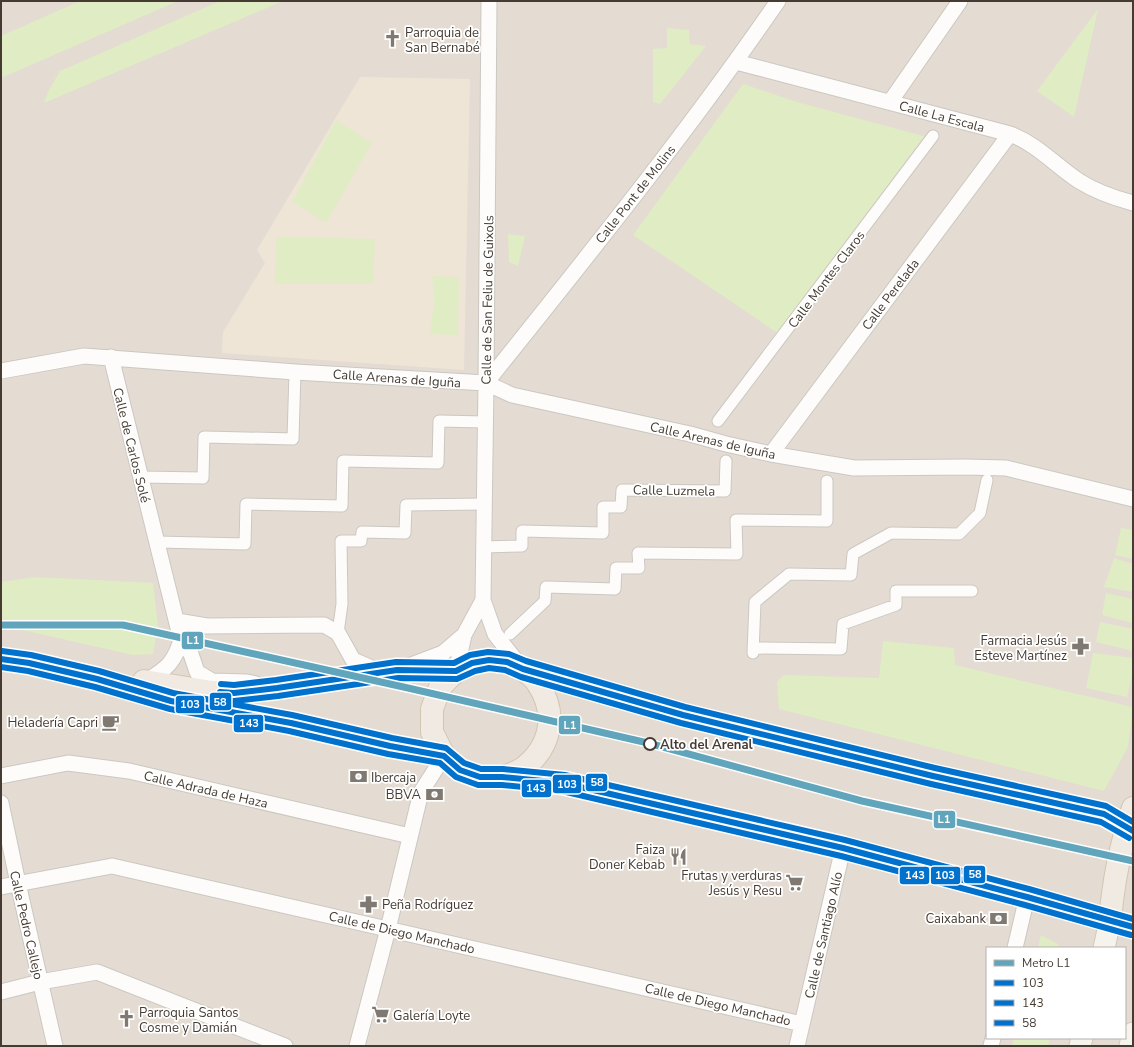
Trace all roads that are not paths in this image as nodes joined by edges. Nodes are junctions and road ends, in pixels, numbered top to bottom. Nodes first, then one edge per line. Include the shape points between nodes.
1 (489, 1) edge
2 (778, 1) edge
3 (960, 1) edge
4 (736, 62) junction
5 (890, 102) junction
6 (1010, 134) junction
7 (933, 136) dead end
8 (1133, 203) edge
9 (111, 358) junction
10 (1, 371) edge
11 (295, 372) junction
12 (486, 383) junction
13 (718, 421) dead end
14 (485, 422) junction
15 (771, 454) junction
16 (726, 461) dead end
17 (140, 477) junction
18 (987, 480) dead end
19 (828, 481) dead end
20 (1133, 499) edge
21 (484, 504) junction
22 (157, 542) junction
23 (483, 547) junction
24 (972, 591) dead end
25 (483, 600) junction
26 (177, 621) junction
27 (338, 633) junction
28 (510, 634) dead end
29 (464, 635) junction
30 (181, 640) junction
31 (1, 659) edge
32 (523, 669) junction
33 (390, 671) junction
34 (456, 671) junction
35 (97, 678) junction
36 (147, 681) junction
37 (277, 688) junction
38 (444, 756) junction
39 (1, 776) edge
40 (502, 777) junction
41 (1, 803) edge
42 (1131, 822) edge
43 (410, 836) junction
44 (843, 848) junction
45 (18, 883) junction
46 (1, 887) edge
47 (1027, 897) junction
48 (1110, 921) junction
49 (1133, 927) edge
50 (388, 928) junction
51 (1014, 947) edge
52 (1104, 947) edge
53 (40, 982) junction
54 (1, 992) edge
55 (802, 1024) junction
56 (1133, 1033) edge
57 (60, 1045) edge
58 (285, 1046) edge
59 (357, 1046) edge
60 (797, 1046) edge
61 (1130, 1046) edge

1 - 12 street, Calle de San Feliu de Guixols
2 - 4 street, Calle Pont de Molins
3 - 5 street
4 - 5 street, Calle La Escala
4 - 12 street, Calle Pont de Molins
5 - 6 street, Calle La Escala
6 - 8 street, Calle La Escala via 1042,152 1079,181 1114,198
6 - 15 street, Calle Perelada
7 - 13 street, Calle Montes Claros
9 - 10 street via 84,356
9 - 11 street, Calle Arenas de Iguña
9 - 17 street, Calle de Carlos Solé
11 - 12 street, Calle Arenas de Iguña
11 - 17 street via 293,439 204,436 203,478
12 - 14 street, Calle de San Feliu de Guixols
12 - 15 street, Calle Arenas de Iguña via 512,395
14 - 21 street, Calle de San Feliu de Guixols
14 - 22 street via 439,421 438,463 343,461 342,506 246,504 245,544
15 - 20 street, Calle Arenas de Iguña via 854,468 1006,468
16 - 23 street, Calle Luzmela via 725,491 622,490 621,507 603,507 603,533 522,532 522,546
17 - 22 street, Calle de Carlos Solé
18 - 24 street via 980,513 958,534 891,533 853,554 851,574 790,574 755,602 753,650 841,649 843,624 896,605 896,591
19 - 28 street via 827,521 736,520 737,554 638,553 639,568 616,568 615,589 546,588 545,601
21 - 23 street, Calle de San Feliu de Guixols
21 - 27 street via 406,505 405,533 362,532 362,541 341,541 342,604
22 - 26 street, Calle de Carlos Solé
23 - 25 street, Calle de San Feliu de Guixols
25 - 29 street, Calle de San Feliu de Guixols
25 - 32 street, Calle de San Feliu de Guixols via 495,634
26 - 27 street via 206,626 324,625
26 - 30 street, Calle de Carlos Solé
27 - 33 street via 353,660
29 - 33 street, Calle de San Feliu de Guixols via 443,653
29 - 34 street, Calle de San Feliu de Guixols
30 - 36 street via 166,670
30 - 37 street, Calle de Carlos Solé via 191,654 197,672 212,681 247,682
31 - 35 main road
32 - 34 main road via 507,662 489,660 472,663
32 - 40 main road via 538,683 544,694 550,720 546,740 536,757 521,770
32 - 42 main road via 712,722
33 - 34 main road
33 - 37 main road
34 - 38 main road via 440,687 432,709 432,732
35 - 36 main road
35 - 38 main road via 171,701 291,723
36 - 37 main road via 212,692 234,693
38 - 40 main road via 460,770 480,777
38 - 43 street via 421,792
39 - 43 street, Calle Adrada de Haza via 68,763 129,770
40 - 44 main road via 563,783
41 - 45 street, Calle Pedro Callejo
42 - 48 main road via 1112,900
43 - 50 street
44 - 47 main road
44 - 55 street, Calle de Santiago Alío
45 - 46 street, Calle de Diego Manchado
45 - 50 street, Calle de Diego Manchado via 112,866
45 - 53 street, Calle Pedro Callejo
47 - 48 main road
47 - 51 street
48 - 49 main road
48 - 52 main road
50 - 55 street, Calle de Diego Manchado
50 - 59 street
53 - 54 street
53 - 57 street, Calle Pedro Callejo
53 - 58 street via 97,972
55 - 60 street, Calle de Santiago Alío
56 - 61 main road

